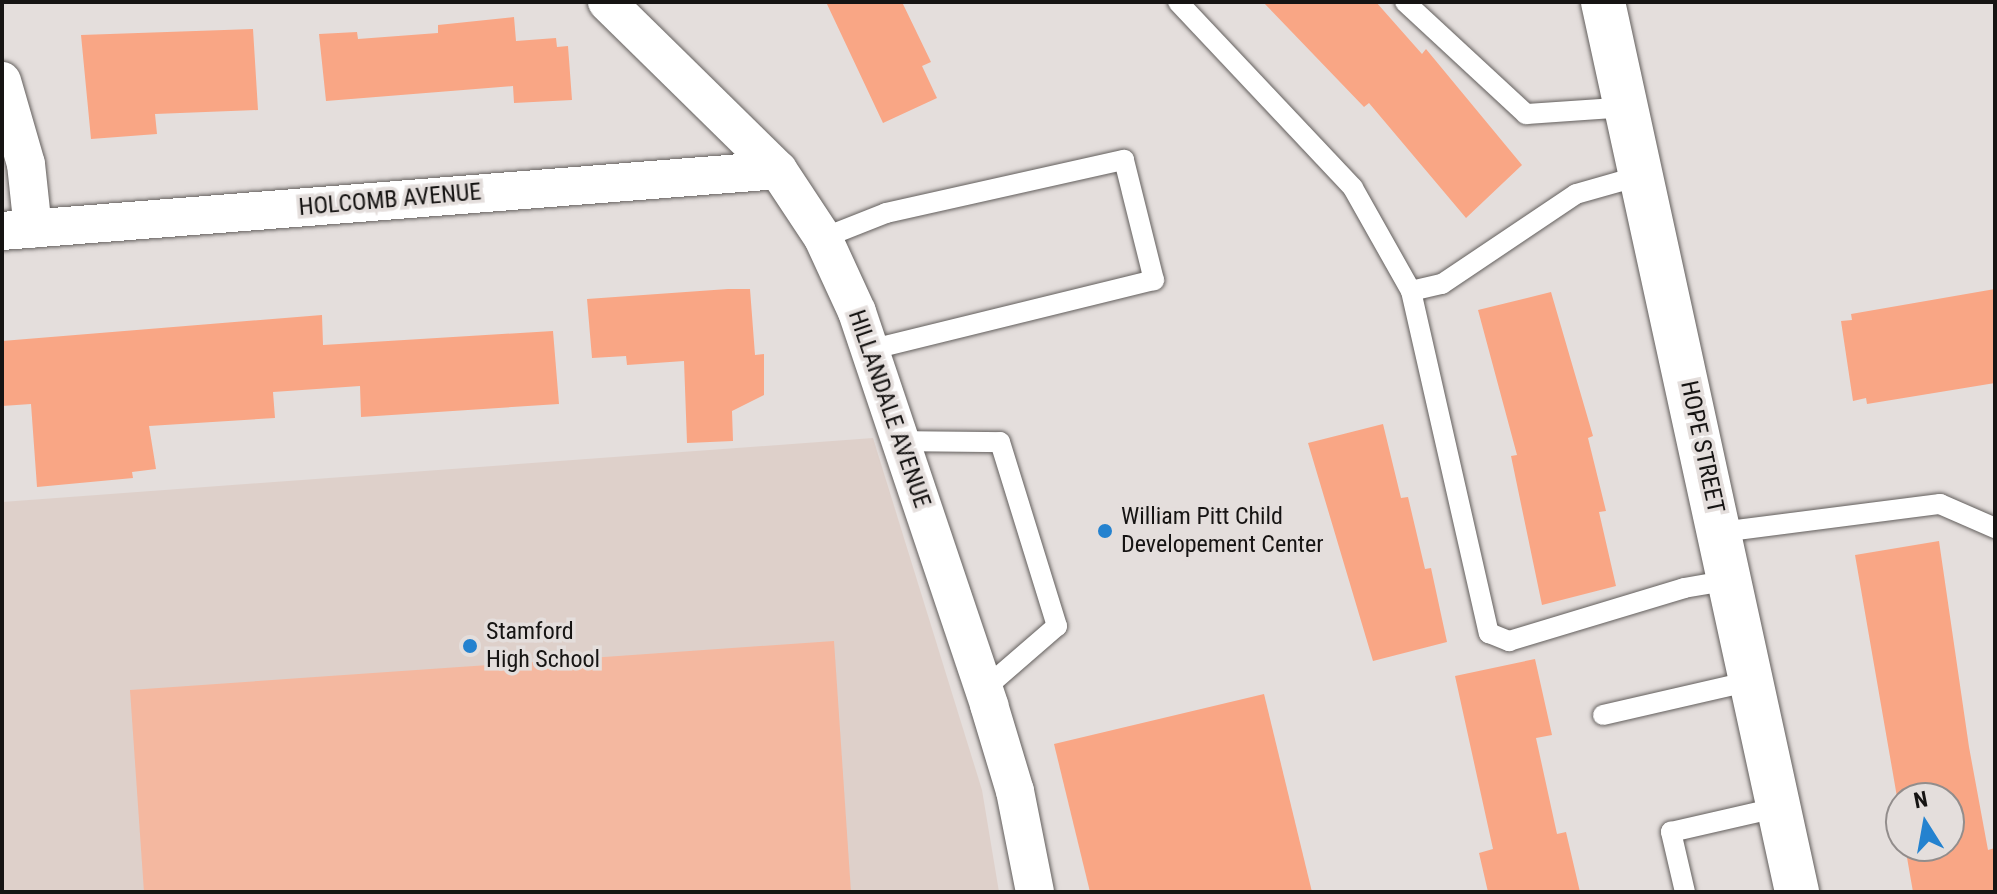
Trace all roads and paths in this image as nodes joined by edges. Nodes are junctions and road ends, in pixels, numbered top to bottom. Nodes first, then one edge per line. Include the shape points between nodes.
1 (607, 2) edge
2 (1178, 2) edge
3 (1405, 2) edge
4 (1603, 2) edge
5 (2, 81) edge
6 (1628, 107) junction
7 (778, 170) junction
8 (1643, 175) junction
9 (17, 230) edge
10 (823, 238) junction
11 (1411, 291) junction
12 (869, 350) junction
13 (900, 441) junction
14 (1995, 528) edge
15 (1721, 532) junction
16 (1731, 580) junction
17 (1752, 681) junction
18 (983, 690) junction
19 (1603, 715) dead end
20 (1780, 807) junction
21 (1035, 892) edge
22 (1685, 892) edge
23 (1797, 892) edge

1 - 7 street, HILLANDALE AVENUE
2 - 11 lane via 1353,188
3 - 6 lane via 1526,114
4 - 6 main road, HOPE STREET
5 - 9 street via 26,164
6 - 8 main road, HOPE STREET
7 - 9 street, HOLCOMB AVENUE
7 - 10 street, HILLANDALE AVENUE
8 - 11 lane via 1576,194 1442,284
8 - 15 main road, HOPE STREET
10 - 12 street, HILLANDALE AVENUE
10 - 12 lane via 886,213 1124,160 1154,280
11 - 16 lane via 1489,633 1509,641 1684,588
12 - 13 street, HILLANDALE AVENUE
13 - 18 street, HILLANDALE AVENUE
13 - 18 lane via 1000,442 1057,626
14 - 15 lane via 1940,504
15 - 16 main road, HOPE STREET
16 - 17 main road, HOPE STREET
17 - 19 lane
17 - 20 main road, HOPE STREET
18 - 21 street, HILLANDALE AVENUE via 1015,791
20 - 22 lane via 1671,832
20 - 23 main road, HOPE STREET

